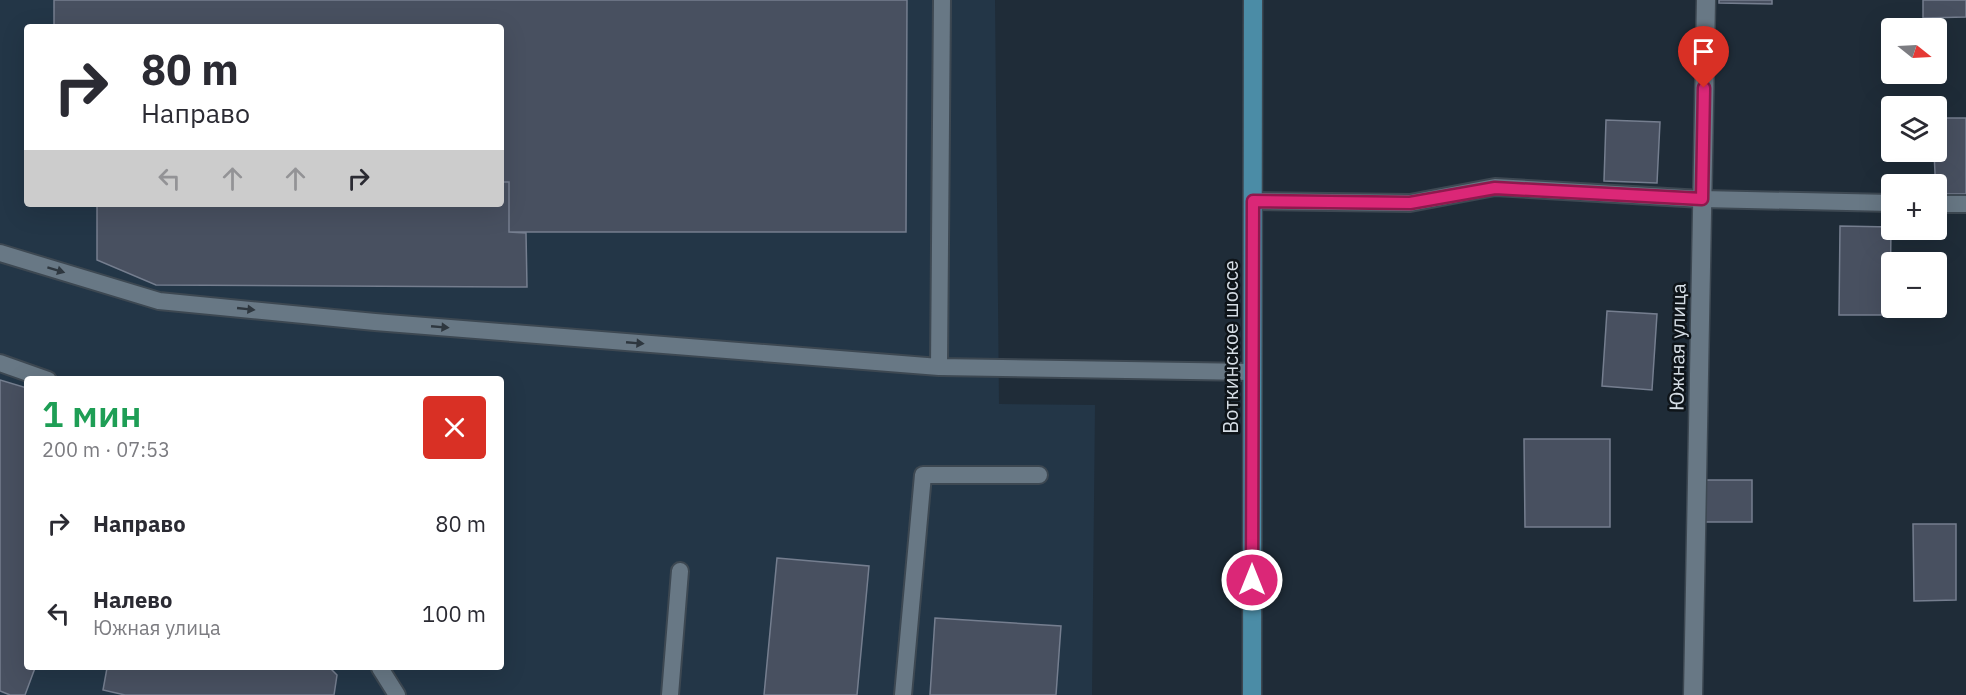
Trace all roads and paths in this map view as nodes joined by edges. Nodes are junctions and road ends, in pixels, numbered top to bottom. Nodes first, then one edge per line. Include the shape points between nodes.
1 (942, 0) edge
2 (1253, 0) edge
3 (1706, 0) edge
4 (1702, 199) junction
5 (1253, 201) junction
6 (1881, 203) edge
7 (1947, 204) edge
8 (1966, 204) edge
9 (0, 253) edge
10 (0, 363) edge
11 (939, 367) junction
12 (1253, 372) junction
13 (37, 376) edge
14 (1040, 475) dead end
15 (680, 571) dead end
16 (381, 670) edge
17 (398, 695) edge
18 (670, 695) edge
19 (903, 695) edge
20 (1252, 695) edge
21 (1693, 695) edge

1 - 11 lane
2 - 5 main road, Воткинское шоссе
3 - 4 street, Южная улица
4 - 5 lane via 1495,188 1410,203
4 - 6 lane
4 - 21 street, Южная улица
5 - 12 main road, Воткинское шоссе
7 - 8 lane
9 -> 11 lane via 159,301
10 - 13 lane
11 - 12 lane
12 - 20 main road, Воткинское шоссе
14 - 19 lane via 923,475
15 - 18 lane
16 - 17 lane

